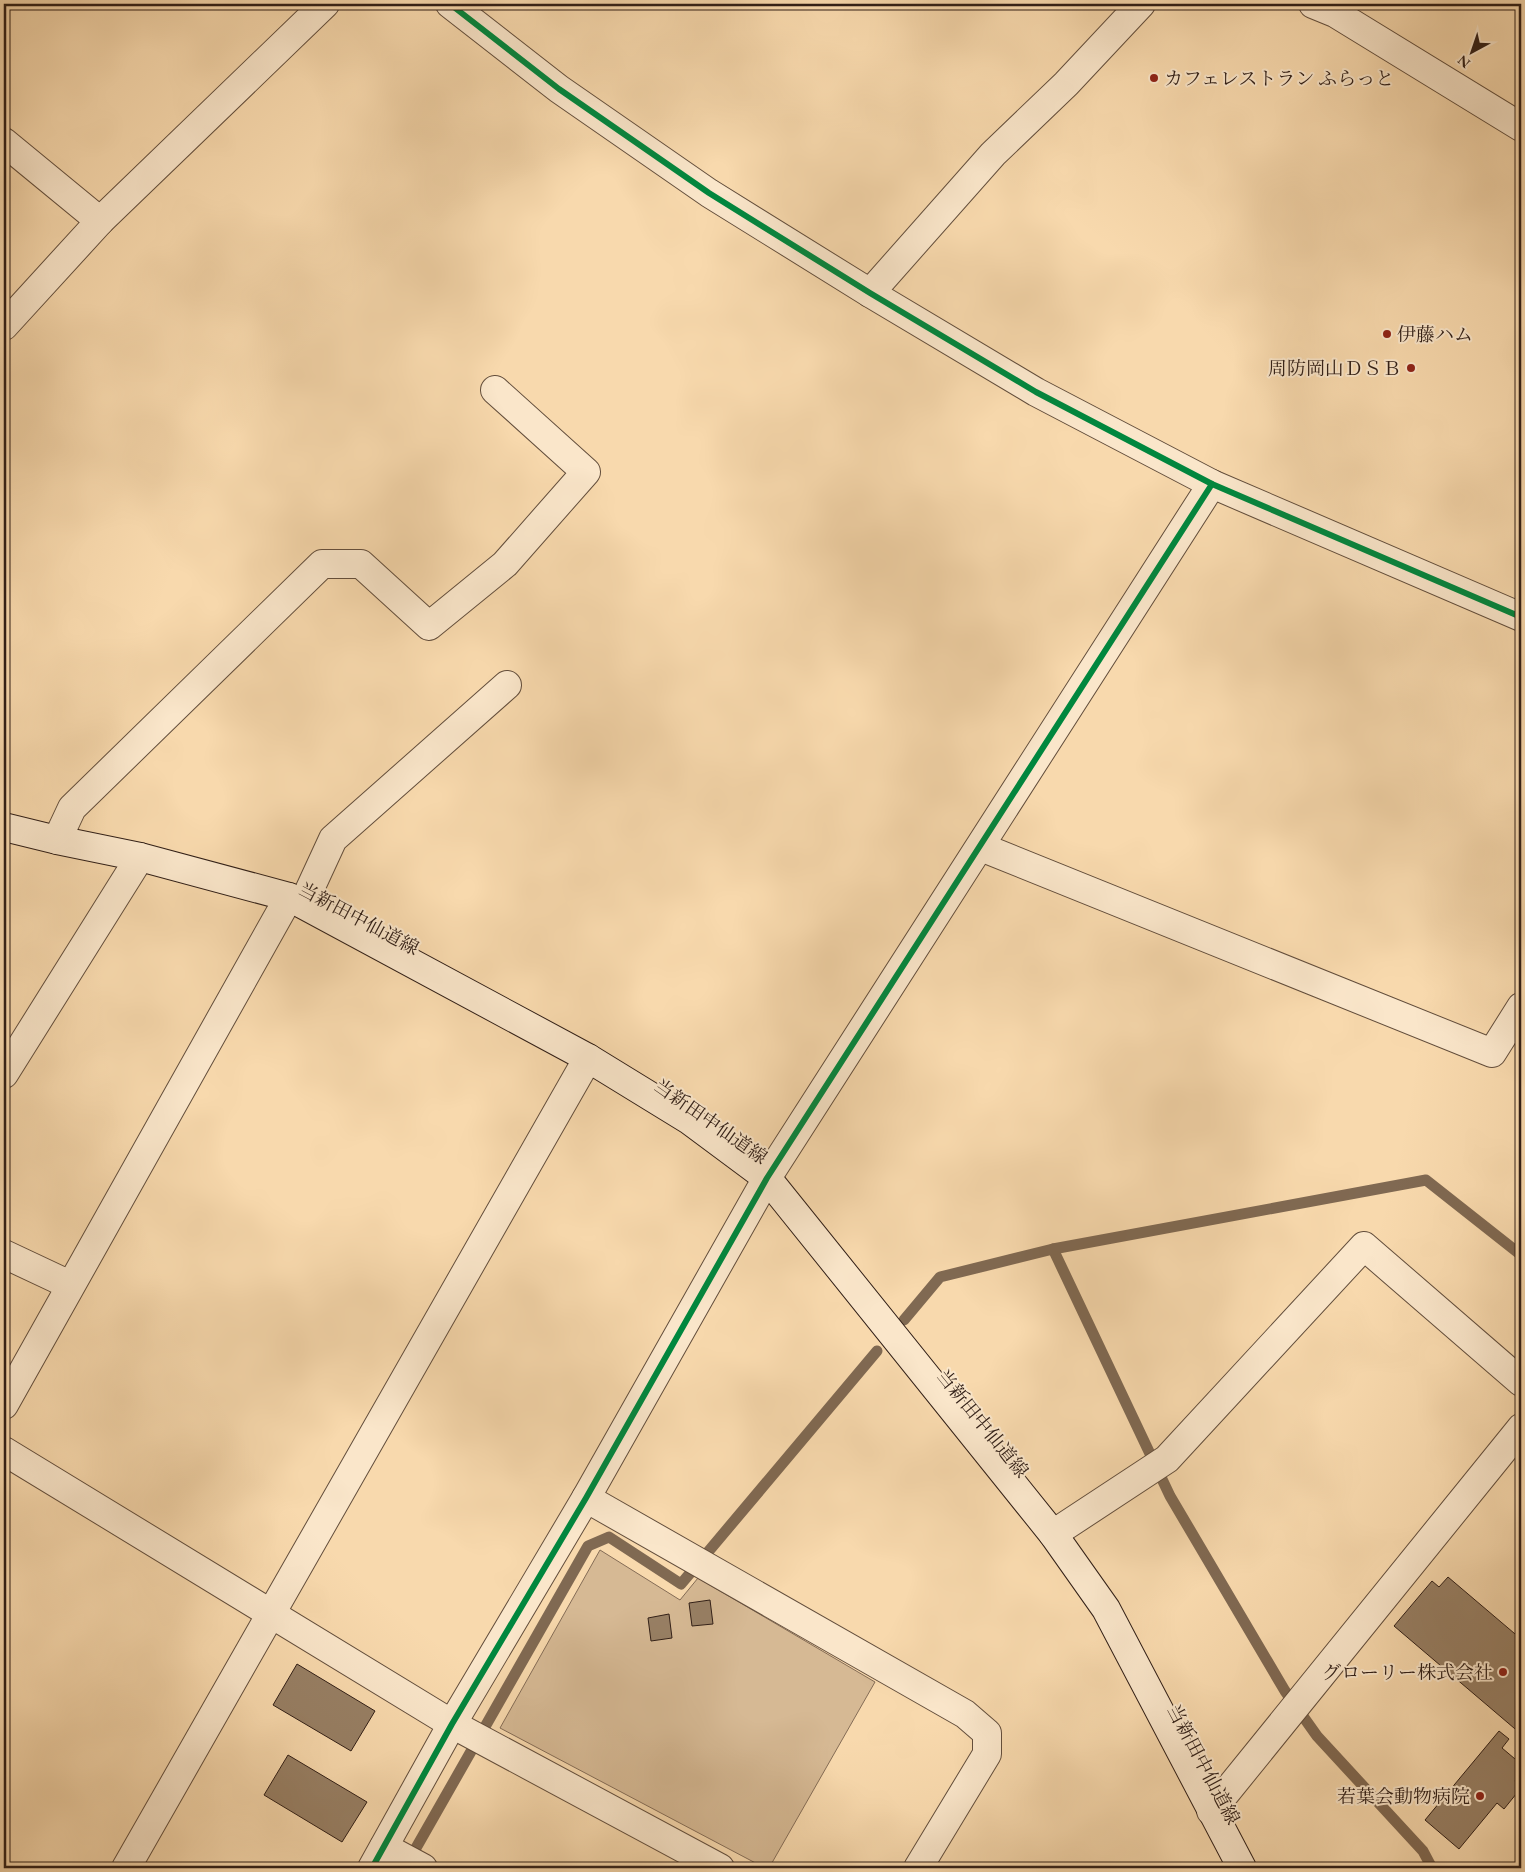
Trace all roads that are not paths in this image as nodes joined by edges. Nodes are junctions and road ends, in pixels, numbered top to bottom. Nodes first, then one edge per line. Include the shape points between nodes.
1 (325, 4) edge
2 (450, 4) edge
3 (1141, 4) edge
4 (1313, 4) edge
5 (1521, 127) edge
6 (4, 142) edge
7 (100, 221) junction
8 (870, 293) junction
9 (4, 326) edge
10 (495, 390) dead end
11 (1212, 484) junction
12 (1521, 617) edge
13 (506, 685) dead end
14 (4, 827) edge
15 (57, 840) junction
16 (981, 847) junction
17 (140, 857) junction
18 (296, 900) junction
19 (1521, 1007) edge
20 (588, 1058) junction
21 (4, 1074) edge
22 (767, 1178) junction
23 (4, 1254) edge
24 (70, 1285) junction
25 (1521, 1382) edge
26 (4, 1405) edge
27 (1521, 1428) edge
28 (4, 1452) edge
29 (586, 1498) junction
30 (1053, 1534) junction
31 (270, 1614) junction
32 (460, 1728) junction
33 (1211, 1811) junction
34 (400, 1861) edge
35 (126, 1868) edge
36 (720, 1868) edge
37 (918, 1868) edge
38 (1242, 1868) edge

1 - 7 street
2 - 8 street via 559,89 709,193
3 - 8 street via 1066,84 993,154
4 - 5 street via 1335,13
6 - 7 street
7 - 9 street
8 - 11 street via 1036,392
10 - 15 street via 586,472 505,564 429,626 360,564 322,564 72,808
11 - 12 street
11 - 16 street
13 - 18 street via 334,839
14 - 15 street, 当新田中仙道線
15 - 17 street, 当新田中仙道線
16 - 19 street via 1492,1053
16 - 22 street
17 - 18 street, 当新田中仙道線
17 - 21 street
18 - 20 street, 当新田中仙道線
18 - 24 street
20 - 22 street, 当新田中仙道線 via 689,1120
20 - 31 street
22 - 29 street
22 - 30 street, 当新田中仙道線
23 - 24 street
24 - 26 street
25 - 30 street via 1364,1246 1168,1459
27 - 33 street
28 - 31 street
29 - 32 street
29 - 37 street via 965,1714 988,1733 987,1754
30 - 33 street, 当新田中仙道線 via 1106,1609
31 - 32 street
31 - 35 street
32 - 34 street
32 - 36 street
33 - 38 street, 当新田中仙道線

